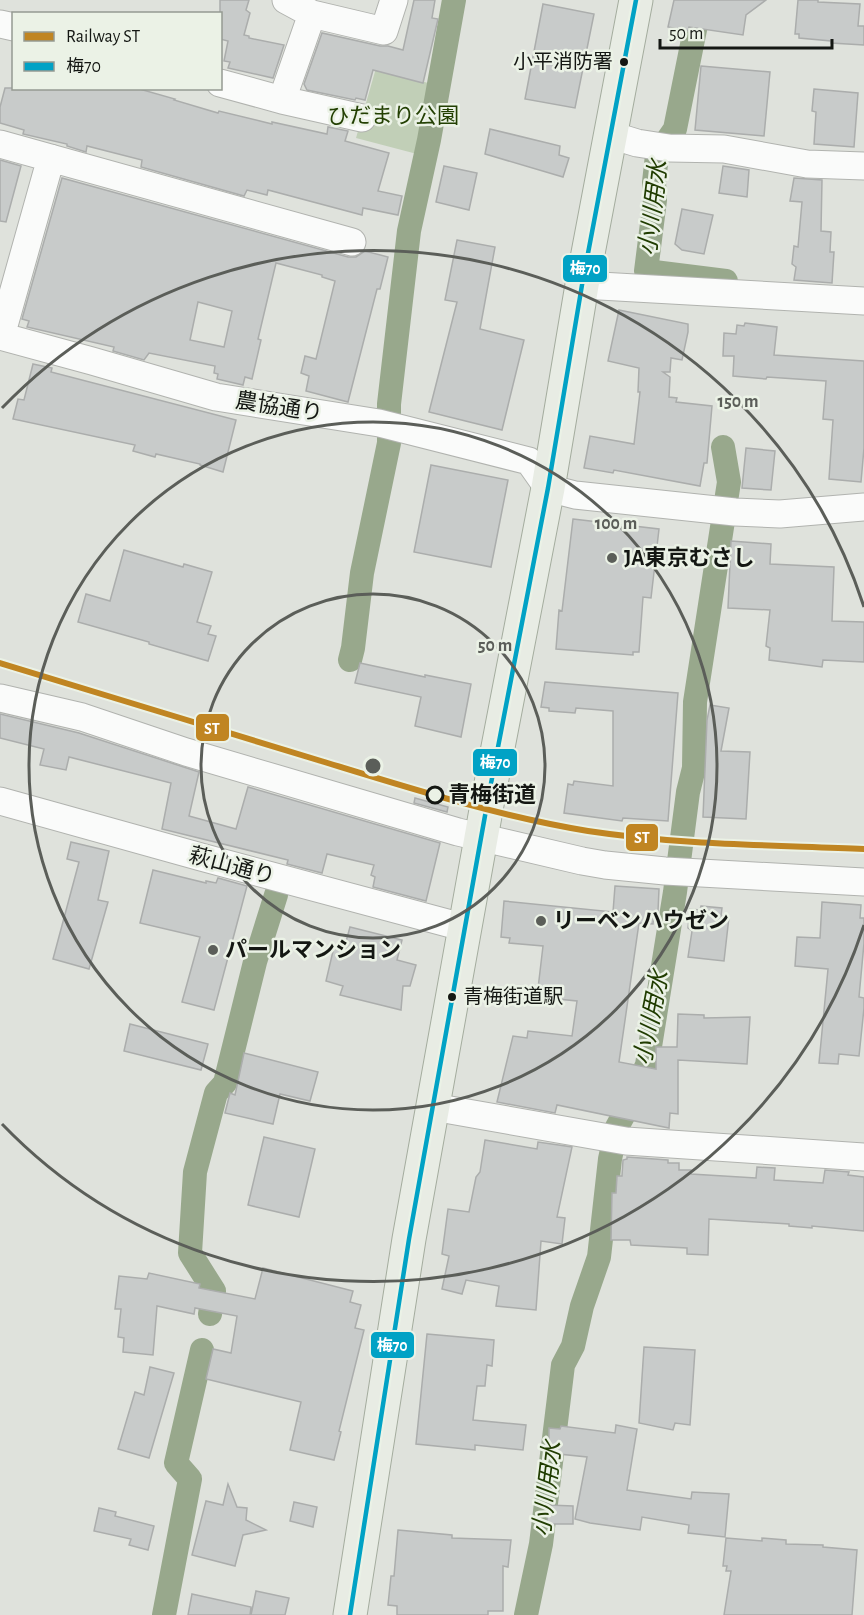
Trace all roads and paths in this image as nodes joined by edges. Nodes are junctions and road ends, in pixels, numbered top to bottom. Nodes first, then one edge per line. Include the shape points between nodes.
1 (286, 0) edge
2 (394, 0) edge
3 (636, 0) edge
4 (312, 14) junction
5 (222, 84) edge
6 (282, 100) junction
7 (362, 118) dead end
8 (611, 135) junction
9 (0, 144) edge
10 (51, 158) junction
11 (864, 166) edge
12 (352, 242) dead end
13 (582, 285) junction
14 (864, 301) edge
15 (1, 336) edge
16 (548, 488) junction
17 (864, 507) edge
18 (0, 698) edge
19 (0, 801) edge
20 (482, 839) junction
21 (864, 882) edge
22 (466, 928) junction
23 (433, 1107) junction
24 (864, 1157) edge
25 (350, 1615) edge

1 - 4 street
2 - 4 street via 384,31
3 - 8 main road
4 - 6 street
5 - 6 street
6 - 7 street
8 - 11 street via 663,147 724,149 807,164
8 - 13 main road
9 - 10 street
10 - 12 street
10 - 15 street
13 - 14 street
13 - 16 main road
15 - 16 street, 農協通り via 216,397 389,426 529,461
16 - 17 street via 575,495 780,514
16 - 20 main road
18 - 20 street via 82,717 186,752
19 - 22 street, 萩山通り
20 - 21 street via 605,865
20 - 22 main road
22 - 23 main road
23 - 24 street via 615,1139
23 - 25 main road

